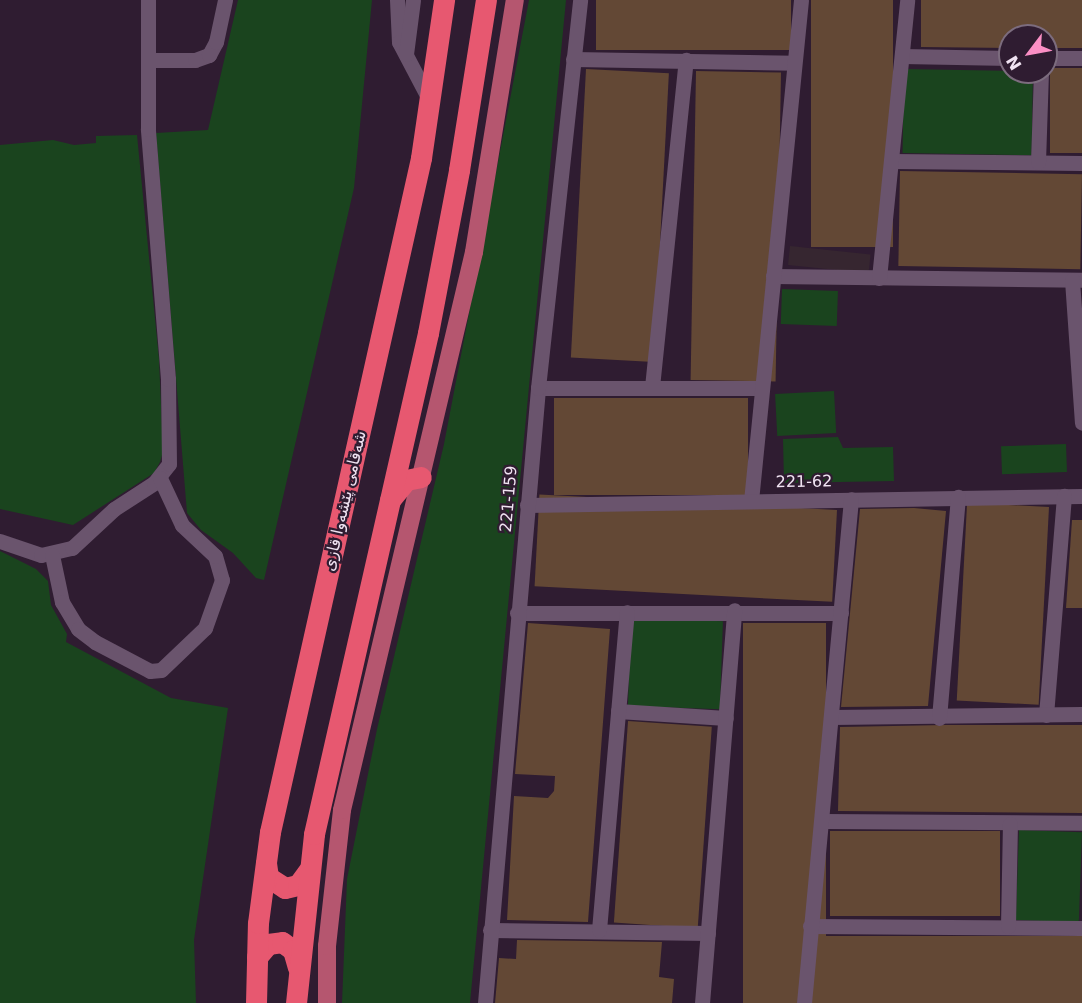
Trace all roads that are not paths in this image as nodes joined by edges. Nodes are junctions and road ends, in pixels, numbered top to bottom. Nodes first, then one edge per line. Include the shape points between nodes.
1 (148, 0) edge
2 (225, 0) edge
3 (397, 0) edge
4 (413, 0) edge
5 (444, 0) edge
6 (486, 0) edge
7 (515, 0) edge
8 (580, 0) edge
9 (801, 0) edge
10 (907, 0) edge
11 (902, 56) junction
12 (406, 57) junction
13 (998, 58) edge
14 (1058, 58) edge
15 (1082, 58) edge
16 (147, 60) junction
17 (573, 60) junction
18 (686, 60) junction
19 (794, 63) junction
20 (1041, 84) edge
21 (429, 101) junction
22 (891, 161) junction
23 (1038, 162) junction
24 (1082, 164) edge
25 (773, 276) junction
26 (879, 278) junction
27 (1077, 280) edge
28 (652, 387) junction
29 (538, 388) junction
30 (760, 388) junction
31 (1082, 423) edge
32 (421, 477) junction
33 (160, 478) junction
34 (1082, 495) edge
35 (1064, 496) junction
36 (958, 497) junction
37 (851, 499) junction
38 (751, 501) junction
39 (388, 503) junction
40 (527, 505) junction
41 (0, 542) edge
42 (52, 555) junction
43 (734, 610) junction
44 (627, 612) junction
45 (517, 613) junction
46 (841, 613) junction
47 (618, 711) junction
48 (1082, 714) edge
49 (1046, 716) junction
50 (832, 717) junction
51 (726, 718) junction
52 (939, 718) junction
53 (823, 821) junction
54 (1082, 823) edge
55 (1010, 824) junction
56 (266, 862) junction
57 (309, 870) junction
58 (810, 926) junction
59 (1008, 926) junction
60 (1082, 928) edge
61 (490, 930) junction
62 (599, 930) junction
63 (708, 933) junction
64 (257, 957) junction
65 (298, 974) junction
66 (256, 1003) edge
67 (296, 1003) edge
68 (327, 1003) edge
69 (485, 1003) edge
70 (702, 1003) edge
71 (804, 1003) edge

1 - 16 street
2 - 16 street via 216,42 208,55 195,60
3 - 12 street via 399,42
4 - 12 street
5 - 21 highway, شەقامی پێشەوا قازی
6 - 39 highway via 428,333
7 - 32 main road via 474,252
8 - 17 street, 221-159
9 - 19 street
10 - 11 street
11 - 13 street
11 - 22 street
12 - 21 street
14 - 15 street
16 - 33 street via 148,129 171,440 168,464
17 - 18 street
17 - 29 street, 221-159
18 - 19 street
18 - 28 street
19 - 25 street
20 - 23 street
21 - 56 highway, شەقامی پێشەوا قازی via 386,327 299,694
22 - 23 street
22 - 26 street
23 - 24 street
25 - 26 street
25 - 30 street
26 - 27 street
27 - 31 street
28 - 29 street
28 - 30 street
29 - 40 street, 221-159
30 - 38 street
32 - 39 highway via 406,480
32 - 68 main road via 342,810 327,946
33 - 42 street via 114,509 81,543
33 - 42 street via 182,525 215,556 222,580 205,628 160,670 150,671 78,629 62,602
34 - 35 street, 221-62
35 - 36 street, 221-62
35 - 49 street
36 - 37 street, 221-62
36 - 52 street
37 - 38 street, 221-62
37 - 46 street
38 - 40 street, 221-62
39 - 57 highway via 339,709
40 - 45 street, 221-159
41 - 42 street via 30,553
43 - 44 street
43 - 46 street
43 - 51 street
44 - 45 street
44 - 47 street
45 - 61 street, 221-159
46 - 50 street
47 - 51 street
47 - 62 street
48 - 49 street
49 - 52 street
50 - 52 street
50 - 53 street
51 - 63 street
53 - 55 street
53 - 58 street
54 - 55 street
55 - 59 street
56 - 57 highway via 268,877 285,888 297,885
56 - 64 highway, شەقامی پێشەوا قازی
57 - 65 highway
58 - 59 street
58 - 71 street
59 - 60 street
61 - 62 street
61 - 69 street, 221-159
62 - 63 street
63 - 70 street
64 - 65 highway via 268,944 282,942 294,950
64 - 66 highway, شەقامی پێشەوا قازی
65 - 67 highway

